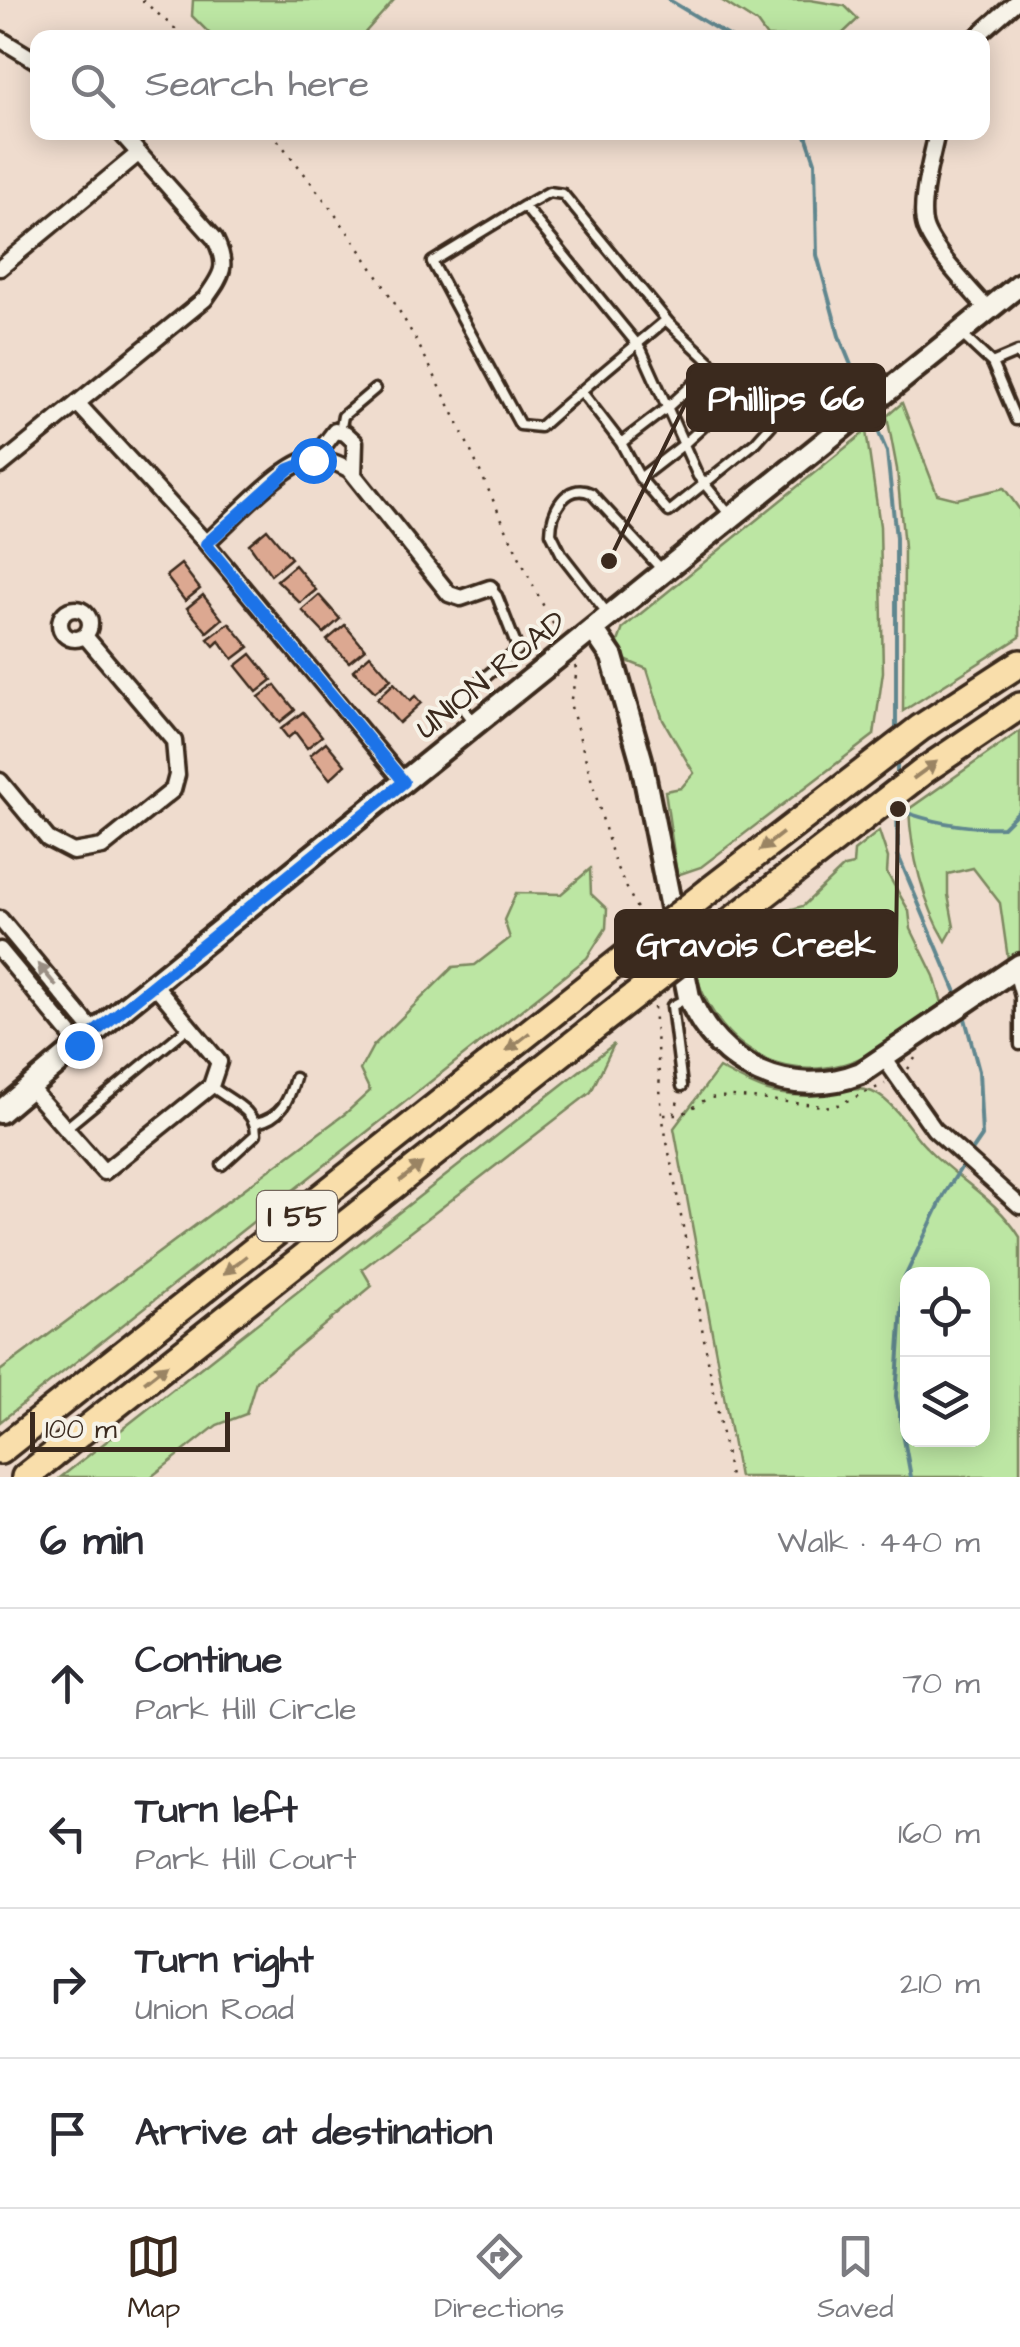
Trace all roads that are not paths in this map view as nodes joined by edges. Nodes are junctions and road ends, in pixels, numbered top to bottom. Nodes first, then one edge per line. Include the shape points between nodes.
1 (1018, 0) edge
2 (985, 30) edge
3 (0, 39) edge
4 (30, 57) edge
5 (127, 140) edge
6 (936, 140) edge
7 (139, 153) junction
8 (524, 206) junction
9 (0, 268) edge
10 (1020, 284) edge
11 (988, 310) junction
12 (666, 320) junction
13 (960, 333) junction
14 (637, 344) junction
15 (1020, 356) edge
16 (992, 363) junction
17 (714, 366) junction
18 (375, 390) dead end
19 (581, 391) junction
20 (742, 392) junction
21 (77, 403) junction
22 (668, 407) junction
23 (1020, 418) edge
24 (340, 432) junction
25 (621, 442) junction
26 (684, 444) junction
27 (313, 460) junction
28 (0, 466) edge
29 (354, 475) junction
30 (640, 478) junction
31 (705, 485) junction
32 (732, 517) junction
33 (206, 544) junction
34 (664, 572) junction
35 (490, 588) joint
36 (601, 622) junction
37 (85, 636) dead end
38 (506, 661) junction
39 (1020, 663) edge
40 (524, 684) junction
41 (1020, 706) edge
42 (475, 724) junction
43 (0, 781) edge
44 (404, 782) junction
45 (0, 919) edge
46 (0, 950) edge
47 (1016, 968) edge
48 (154, 984) junction
49 (689, 998) junction
50 (190, 1026) junction
51 (87, 1038) junction
52 (1020, 1044) edge
53 (884, 1058) junction
54 (295, 1078) dead end
55 (211, 1086) junction
56 (682, 1086) road end
57 (29, 1087) junction
58 (0, 1112) edge
59 (256, 1124) junction
60 (66, 1129) junction
61 (222, 1165) dead end
62 (1020, 1206) edge
63 (0, 1451) edge
64 (24, 1477) edge

1 - 2 street
3 - 4 street
5 - 7 street
6 - 11 street via 926,228
7 - 9 street
7 - 21 street via 215,240 224,258 220,276 205,299
8 - 12 lane via 549,192 563,194
8 - 14 lane
8 - 19 lane via 432,262 520,425 540,427
10 - 11 main road, UNION ROAD
11 - 13 main road, UNION ROAD
12 - 14 lane
12 - 17 lane
13 - 16 lane
13 - 32 main road, UNION ROAD
14 - 19 lane
14 - 22 lane
15 - 16 lane
16 - 23 lane
17 - 20 lane
17 - 22 lane
18 - 24 lane via 343,416
19 - 25 lane
20 - 26 lane
20 - 31 lane via 774,422
21 - 28 street
21 - 33 street
22 - 25 lane
22 - 26 lane
24 - 27 street
24 - 29 street via 355,442
25 - 30 lane
26 - 30 lane
26 - 31 lane
27 - 29 street via 333,461
27 - 33 street via 289,469
29 - 35 street via 449,594 461,598
30 - 31 lane via 669,512
31 - 32 lane
32 - 34 main road, UNION ROAD
33 - 44 street
34 - 36 main road, UNION ROAD
34 - 36 lane via 591,493 569,494 552,519 554,540
35 - 38 lane via 518,650
36 - 40 main road, UNION ROAD
36 - 49 main road via 641,759
37 - 43 street via 174,741 172,790 102,847 73,852 48,839
38 - 40 lane
38 - 42 lane via 457,700
39 -> 63 highway, I 55, bridge via 832,795
40 - 42 main road, UNION ROAD
64 -> 41 highway, I 55, bridge via 832,841
42 - 44 main road, UNION ROAD
44 - 48 main road, UNION ROAD
51 -> 45 street
46 - 51 street
47 - 52 lane
47 - 53 main road
48 - 50 street
48 - 51 main road, UNION ROAD
49 - 53 main road via 725,1052 774,1077 835,1081
49 - 56 lane via 672,1006
50 - 55 street via 219,1062
50 - 60 lane
51 - 57 main road, UNION ROAD
53 - 62 street via 934,1129
54 - 59 lane via 281,1110
55 - 59 lane
55 - 60 street via 104,1172
57 - 58 main road, UNION ROAD
57 - 60 street
59 - 61 lane via 256,1134

